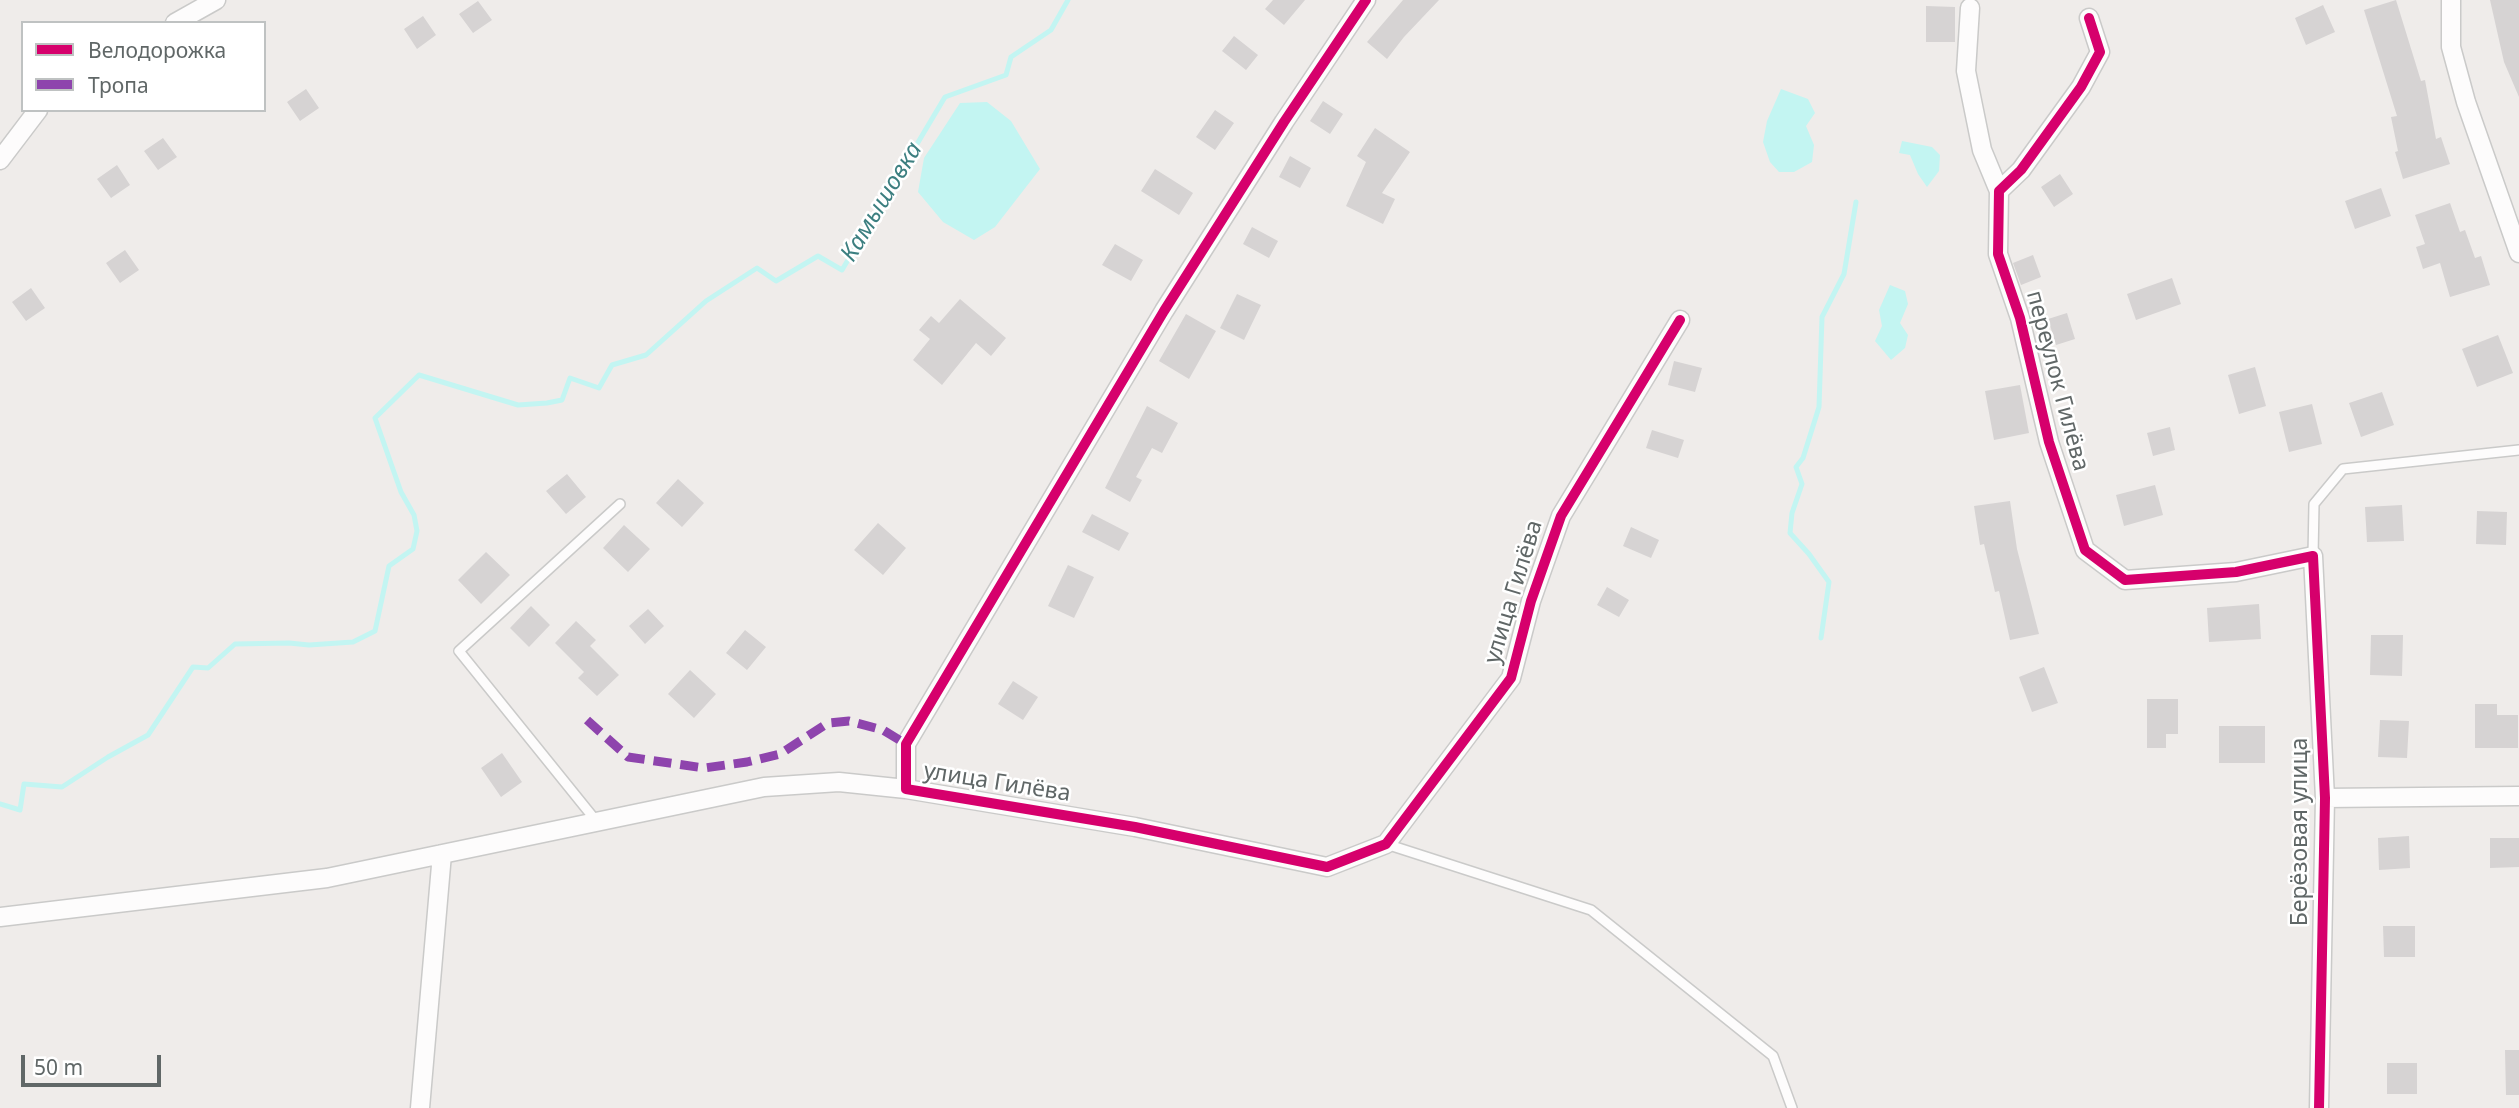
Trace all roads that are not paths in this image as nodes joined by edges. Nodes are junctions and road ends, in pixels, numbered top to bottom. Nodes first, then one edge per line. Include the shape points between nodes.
1 (216, 0) edge
2 (1366, 0) edge
3 (2451, 0) edge
4 (1970, 8) dead end
5 (2089, 18) dead end
6 (179, 21) edge
7 (36, 112) edge
8 (0, 160) edge
9 (1999, 191) junction
10 (2519, 253) edge
11 (1680, 320) dead end
12 (2519, 450) edge
13 (620, 504) dead end
14 (2313, 556) junction
15 (906, 789) junction
16 (2519, 796) edge
17 (2325, 798) junction
18 (597, 822) junction
19 (1386, 844) junction
20 (442, 854) junction
21 (0, 917) edge
22 (420, 1108) edge
23 (1792, 1108) edge
24 (2319, 1108) edge

1 - 6 street
2 - 15 street, улица Гилёва via 1164,312 906,744
3 - 10 street via 2451,47
4 - 9 street, переулок Гилёва via 1966,71 1982,150
5 - 9 street via 2101,52 2021,170
7 - 8 street
9 - 14 street, переулок Гилёва via 1998,254 2020,318 2049,442 2085,550 2125,580 2236,572
11 - 19 street, улица Гилёва via 1560,516 1511,678
12 - 14 lane via 2343,468 2314,504
13 - 18 lane via 459,652
14 - 17 street, Берёзовая улица
15 - 18 street via 839,782 764,787
15 - 19 street, улица Гилёва via 1135,827 1327,867
16 - 17 street
17 - 24 street, Берёзовая улица
18 - 20 street
19 - 23 lane via 1591,910 1773,1056
20 - 21 street via 327,878
20 - 22 street

